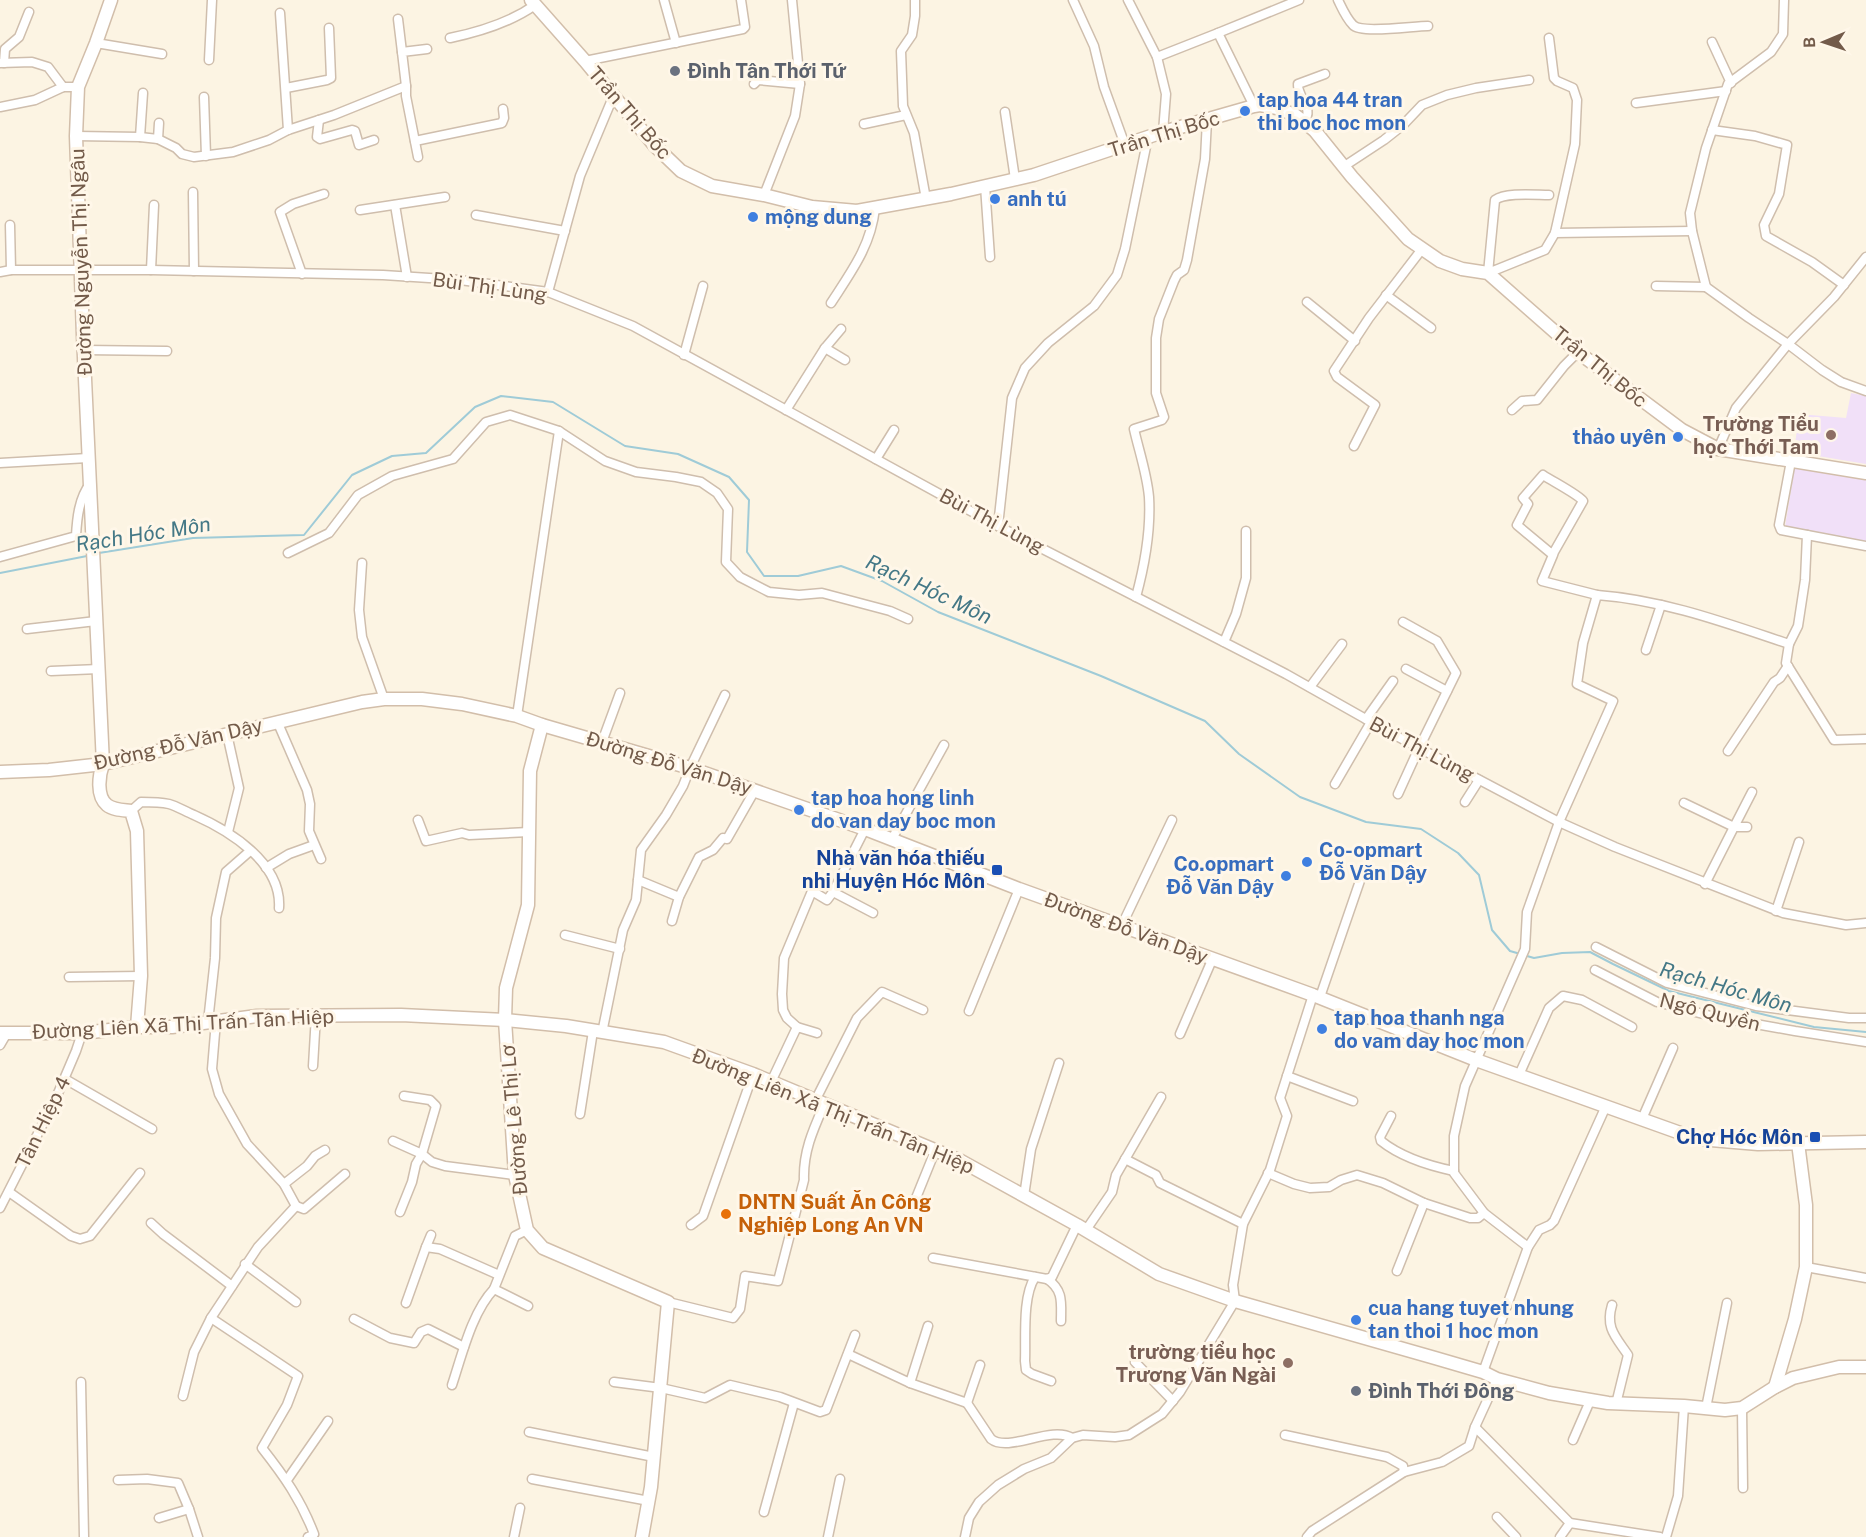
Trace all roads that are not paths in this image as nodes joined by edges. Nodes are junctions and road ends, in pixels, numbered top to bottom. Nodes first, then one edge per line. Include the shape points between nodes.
1 (111, 0) edge
2 (212, 0) edge
3 (664, 0) edge
4 (741, 0) edge
5 (792, 0) edge
6 (915, 0) edge
7 (1073, 0) edge
8 (1128, 0) edge
9 (1299, 0) edge
10 (1338, 0) edge
11 (1784, 0) edge
12 (533, 3) edge
13 (29, 12) dead end
14 (280, 13) dead end
15 (398, 19) dead end
16 (1428, 26) dead end
17 (329, 28) dead end
18 (1218, 33) junction
19 (450, 38) dead end
20 (1549, 38) dead end
21 (1712, 42) dead end
22 (96, 43) junction
23 (676, 43) junction
24 (427, 49) dead end
25 (402, 52) junction
26 (162, 54) dead end
27 (1157, 57) junction
28 (209, 60) dead end
29 (585, 61) junction
30 (2, 63) edge
31 (1325, 74) dead end
32 (1529, 80) dead end
33 (754, 84) dead end
34 (800, 84) junction
35 (406, 86) junction
36 (63, 87) junction
37 (78, 87) junction
38 (1728, 87) junction
39 (286, 88) junction
40 (143, 93) dead end
41 (204, 97) dead end
42 (613, 97) junction
43 (1636, 103) dead end
44 (1254, 106) junction
45 (0, 107) edge
46 (503, 109) dead end
47 (1005, 112) dead end
48 (906, 115) junction
49 (319, 120) junction
50 (1207, 120) junction
51 (1303, 121) junction
52 (159, 123) dead end
53 (864, 124) dead end
54 (288, 130) junction
55 (1712, 130) junction
56 (1163, 132) junction
57 (76, 136) junction
58 (140, 137) junction
59 (1148, 137) junction
60 (158, 139) junction
61 (374, 140) dead end
62 (415, 141) junction
63 (1125, 145) junction
64 (206, 156) junction
65 (418, 157) dead end
66 (1344, 167) junction
67 (1015, 179) junction
68 (985, 186) junction
69 (193, 192) dead end
70 (324, 194) dead end
71 (764, 195) junction
72 (1549, 195) dead end
73 (445, 197) dead end
74 (926, 199) junction
75 (154, 205) dead end
76 (395, 205) junction
77 (875, 208) junction
78 (360, 210) dead end
79 (476, 215) dead end
80 (10, 225) dead end
81 (565, 231) junction
82 (1692, 231) junction
83 (1555, 233) junction
84 (1422, 249) junction
85 (990, 257) dead end
86 (1866, 257) edge
87 (11, 270) junction
88 (151, 270) junction
89 (81, 271) junction
90 (194, 271) junction
91 (0, 272) edge
92 (1488, 273) junction
93 (302, 274) junction
94 (407, 277) junction
95 (1844, 285) junction
96 (703, 286) dead end
97 (1656, 286) dead end
98 (1706, 287) junction
99 (548, 292) junction
100 (1386, 295) junction
101 (1307, 302) dead end
102 (831, 303) dead end
103 (1431, 328) dead end
104 (841, 329) dead end
105 (1355, 341) junction
106 (1788, 344) junction
107 (825, 348) junction
108 (84, 350) junction
109 (167, 351) dead end
110 (1578, 352) junction
111 (684, 355) junction
112 (845, 360) dead end
113 (1866, 391) edge
114 (786, 410) junction
115 (1512, 410) dead end
116 (894, 430) dead end
117 (559, 431) junction
118 (1354, 446) dead end
119 (1718, 448) junction
120 (88, 458) junction
121 (876, 459) junction
122 (1791, 461) junction
123 (0, 463) edge
124 (1866, 472) edge
125 (90, 484) junction
126 (998, 526) junction
127 (1246, 531) dead end
128 (1807, 535) junction
129 (1866, 546) edge
130 (288, 553) dead end
131 (1552, 555) junction
132 (0, 557) edge
133 (362, 563) dead end
134 (1598, 595) junction
135 (1136, 597) junction
136 (1661, 604) junction
137 (908, 619) dead end
138 (96, 621) junction
139 (1403, 622) dead end
140 (27, 629) dead end
141 (1224, 642) junction
142 (1342, 644) dead end
143 (1789, 644) junction
144 (1646, 650) dead end
145 (1788, 666) junction
146 (99, 669) junction
147 (1406, 669) dead end
148 (51, 671) dead end
149 (1393, 681) dead end
150 (1310, 687) junction
151 (1448, 691) junction
152 (620, 693) dead end
153 (725, 695) dead end
154 (384, 699) junction
155 (517, 716) junction
156 (278, 721) junction
157 (1368, 721) junction
158 (542, 725) junction
159 (227, 734) junction
160 (1866, 740) edge
161 (602, 742) junction
162 (944, 745) dead end
163 (1419, 748) junction
164 (1728, 751) dead end
165 (104, 764) junction
166 (690, 768) junction
167 (0, 772) edge
168 (1479, 780) junction
169 (1335, 784) dead end
170 (755, 790) junction
171 (1752, 792) dead end
172 (1398, 794) dead end
173 (1465, 802) dead end
174 (1684, 803) dead end
175 (131, 811) junction
176 (418, 820) dead end
177 (1172, 820) dead end
178 (1559, 822) junction
179 (1734, 827) junction
180 (1748, 827) dead end
181 (865, 829) junction
182 (228, 832) junction
183 (529, 832) junction
184 (892, 839) junction
185 (1799, 842) dead end
186 (314, 845) junction
187 (250, 851) junction
188 (321, 859) dead end
189 (266, 868) junction
190 (1363, 872) dead end
191 (638, 880) junction
192 (1705, 884) junction
193 (1018, 890) junction
194 (833, 892) junction
195 (679, 897) junction
196 (279, 908) dead end
197 (1776, 911) junction
198 (873, 913) dead end
199 (672, 921) dead end
200 (1866, 923) edge
201 (1121, 927) junction
202 (565, 936) dead end
203 (1596, 947) dead end
204 (620, 949) junction
205 (1212, 960) junction
206 (1595, 970) dead end
207 (141, 976) junction
208 (69, 977) dead end
209 (1316, 996) junction
210 (923, 1011) dead end
211 (969, 1011) dead end
212 (316, 1015) junction
213 (1866, 1018) edge
214 (505, 1020) junction
215 (212, 1022) junction
216 (137, 1027) junction
217 (797, 1027) junction
218 (1632, 1027) dead end
219 (598, 1032) junction
220 (4, 1033) edge
221 (82, 1033) junction
222 (817, 1033) dead end
223 (1180, 1034) dead end
224 (1866, 1042) edge
225 (0, 1045) edge
226 (1673, 1048) dead end
227 (1476, 1060) junction
228 (1059, 1064) dead end
229 (313, 1066) dead end
230 (753, 1074) junction
231 (1519, 1075) junction
232 (1287, 1076) junction
233 (65, 1078) junction
234 (771, 1082) junction
235 (404, 1096) dead end
236 (1161, 1097) dead end
237 (1353, 1101) dead end
238 (820, 1103) junction
239 (1606, 1106) junction
240 (580, 1114) dead end
241 (1391, 1116) dead end
242 (1642, 1119) junction
243 (152, 1129) dead end
244 (393, 1141) dead end
245 (1866, 1142) edge
246 (1798, 1143) junction
247 (325, 1150) dead end
248 (934, 1151) junction
249 (422, 1154) junction
250 (1125, 1159) junction
251 (1454, 1171) junction
252 (140, 1173) dead end
253 (1268, 1173) junction
254 (345, 1174) dead end
255 (515, 1175) junction
256 (284, 1184) junction
257 (9, 1192) junction
258 (1024, 1196) junction
259 (916, 1198) dead end
260 (1424, 1203) junction
261 (296, 1206) junction
262 (0, 1208) edge
263 (399, 1212) dead end
264 (1484, 1213) junction
265 (151, 1223) dead end
266 (1243, 1224) junction
267 (691, 1225) dead end
268 (1082, 1228) junction
269 (527, 1230) junction
270 (431, 1234) dead end
271 (426, 1247) junction
272 (1528, 1247) junction
273 (933, 1258) dead end
274 (245, 1264) junction
275 (1806, 1267) junction
276 (1397, 1271) dead end
277 (499, 1275) junction
278 (1035, 1277) junction
279 (1866, 1278) edge
280 (1047, 1279) junction
281 (232, 1286) junction
282 (494, 1289) junction
283 (1235, 1301) junction
284 (296, 1302) dead end
285 (668, 1302) junction
286 (406, 1303) dead end
287 (1727, 1303) dead end
288 (1612, 1305) dead end
289 (528, 1306) dead end
290 (212, 1318) junction
291 (354, 1319) dead end
292 (1061, 1321) dead end
293 (928, 1326) dead end
294 (855, 1335) dead end
295 (464, 1347) junction
296 (848, 1354) junction
297 (1135, 1362) dead end
298 (980, 1365) dead end
299 (1866, 1367) edge
300 (1483, 1372) junction
301 (1497, 1379) junction
302 (1051, 1381) dead end
303 (81, 1382) dead end
304 (614, 1382) dead end
305 (910, 1383) junction
306 (452, 1385) dead end
307 (1775, 1387) junction
308 (661, 1388) junction
309 (183, 1396) dead end
310 (1173, 1401) junction
311 (1590, 1401) junction
312 (794, 1403) junction
313 (967, 1403) junction
314 (1616, 1404) junction
315 (1684, 1406) junction
316 (1706, 1408) junction
317 (1742, 1408) junction
318 (328, 1421) dead end
319 (1475, 1427) junction
320 (530, 1432) dead end
321 (1285, 1435) dead end
322 (1072, 1438) junction
323 (1574, 1440) dead end
324 (654, 1457) junction
325 (1404, 1472) junction
326 (532, 1479) dead end
327 (840, 1479) dead end
328 (118, 1480) dead end
329 (287, 1480) junction
330 (1743, 1488) dead end
331 (648, 1501) junction
332 (520, 1508) dead end
333 (189, 1509) junction
334 (764, 1512) dead end
335 (1497, 1516) dead end
336 (159, 1518) dead end
337 (1570, 1523) junction
338 (1312, 1535) edge
339 (84, 1537) edge
340 (198, 1537) edge
341 (308, 1537) edge
342 (514, 1537) edge
343 (642, 1537) edge
344 (828, 1537) edge
345 (965, 1537) edge
346 (1516, 1537) edge
347 (1560, 1537) edge
348 (1660, 1537) edge
349 (1666, 1537) edge

1 - 22 street, Đường Nguyễn Thị Ngâu
2 - 28 street
3 - 23 street
4 - 23 street via 743,30
5 - 34 street
6 - 48 street via 912,35 901,51
7 - 63 street via 1094,46
8 - 27 street
9 - 18 street
10 - 16 street via 1352,25 1360,28
11 - 38 street via 1783,34 1771,52
12 - 19 street via 522,14
12 - 29 street, Trần Thị Bốc
13 - 30 street via 20,37 5,49
14 - 39 street
15 - 25 street
17 - 39 street via 331,78
18 - 27 street
18 - 44 street
20 - 83 street via 1554,78 1573,88 1577,100 1575,144
21 - 38 street
22 - 26 street
22 - 37 street, Đường Nguyễn Thị Ngâu
23 - 29 street
24 - 25 street
25 - 35 street
27 - 56 street via 1166,94
29 - 42 street, Trần Thị Bốc
30 - 36 street via 32,62 48,67
31 - 51 street via 1298,84 1308,113
32 - 66 street via 1476,88 1422,105 1403,125
33 - 34 street via 758,80
34 - 71 street via 795,116
35 - 49 street
35 - 62 street
36 - 37 street
36 - 45 street via 35,100
37 - 57 street, Đường Nguyễn Thị Ngâu
38 - 43 street
38 - 55 street
39 - 54 street
40 - 58 street
41 - 64 street
42 - 71 street, Trần Thị Bốc via 681,171 712,186
42 - 81 street via 580,176
44 - 50 street, Trần Thị Bốc
44 - 51 street, Trần Thị Bốc via 1277,108
46 - 62 street via 502,123
47 - 67 street
48 - 53 street
48 - 74 street via 914,133
49 - 54 street
49 - 61 street via 320,139 355,130 358,145
50 - 56 street, Trần Thị Bốc
50 - 135 street via 1205,159 1187,260 1174,281 1156,338 1156,393 1164,417 1134,429 1149,495 1145,563
51 - 66 street, Trần Thị Bốc
52 - 60 street
54 - 64 street via 233,152
55 - 82 street via 1690,213
55 - 95 street via 1755,135 1787,145 1779,194 1764,225 1766,236
56 - 59 street, Trần Thị Bốc
57 - 58 street
57 - 89 street, Đường Nguyễn Thị Ngâu
58 - 60 street
59 - 63 street, Trần Thị Bốc
59 - 126 street via 1117,276 1094,306 1024,368 1012,398
60 - 64 street via 182,154
62 - 65 street
63 - 67 street, Trần Thị Bốc
66 - 84 street, Trần Thị Bốc via 1408,239
67 - 68 street, Trần Thị Bốc
68 - 74 street, Trần Thị Bốc
68 - 85 street
69 - 90 street
70 - 93 street via 280,212
71 - 77 street, Trần Thị Bốc via 812,207 857,211
72 - 92 street via 1507,195 1495,200
73 - 76 street
74 - 77 street, Trần Thị Bốc
75 - 88 street
76 - 78 street
76 - 94 street
77 - 102 street via 873,226 861,257
79 - 81 street
80 - 87 street
81 - 99 street
82 - 83 street
82 - 98 street
83 - 92 street via 1545,250
84 - 92 street, Trần Thị Bốc via 1462,269
84 - 100 street
86 - 95 street
87 - 89 street, Bùi Thị Lùng
87 - 91 street, Bùi Thị Lùng
88 - 89 street, Bùi Thị Lùng
88 - 90 street, Bùi Thị Lùng
89 - 108 street, Đường Nguyễn Thị Ngâu
90 - 93 street, Bùi Thị Lùng
92 - 110 street, Trần Thị Bốc
93 - 94 street, Bùi Thị Lùng
94 - 99 street, Bùi Thị Lùng
95 - 106 street
96 - 111 street
97 - 98 street
98 - 106 street
99 - 111 street, Bùi Thị Lùng via 633,326
100 - 103 street
100 - 105 street
101 - 105 street
104 - 107 street
105 - 118 street via 1334,373 1376,405
106 - 113 street via 1841,382
106 - 119 street via 1736,408
107 - 112 street
107 - 114 street
108 - 109 street
108 - 120 street, Đường Nguyễn Thị Ngâu
110 - 115 street via 1537,400 1522,400
110 - 119 street, Trần Thị Bốc via 1682,430
111 - 114 street, Bùi Thị Lùng
114 - 121 street, Bùi Thị Lùng
116 - 121 street
117 - 130 street via 510,415 486,422 453,459 392,476 358,495 329,533
117 - 137 street via 605,461 636,472 700,482 717,493 728,509 726,562 749,582 769,592 822,593
117 - 155 street
119 - 122 street, Trần Thị Bốc
120 - 123 street
120 - 125 street, Đường Nguyễn Thị Ngâu
121 - 126 street, Bùi Thị Lùng
122 - 124 street, Trần Thị Bốc
122 - 128 street via 1779,525 1785,532
125 - 132 street via 84,491 76,536
125 - 138 street, Đường Nguyễn Thị Ngâu
126 - 135 street, Bùi Thị Lùng
127 - 141 street via 1246,578
128 - 129 street
128 - 143 street via 1798,626
131 - 131 street via 1583,501 1543,475 1523,498 1528,504 1517,525
131 - 134 street via 1542,581
133 - 154 street via 362,637
134 - 136 street
134 - 178 street via 1583,643 1577,684 1613,701
135 - 141 street, Bùi Thị Lùng
136 - 143 street
136 - 144 street
138 - 140 street
138 - 146 street
139 - 151 street via 1437,641 1456,673
141 - 150 street, Bùi Thị Lùng
142 - 150 street
143 - 145 street
145 - 160 street via 1834,740
145 - 164 street via 1773,682
146 - 148 street
146 - 165 street
147 - 151 street
149 - 157 street
150 - 157 street, Bùi Thị Lùng
151 - 163 street
152 - 161 street
153 - 166 street
154 - 155 street, Đường Đỗ Văn Dậy via 462,704
154 - 156 street, Đường Đỗ Văn Dậy
155 - 158 street, Đường Đỗ Văn Dậy
156 - 159 street, Đường Đỗ Văn Dậy
156 - 186 street via 307,790 309,831
157 - 163 street, Bùi Thị Lùng
157 - 169 street
158 - 161 street, Đường Đỗ Văn Dậy
158 - 183 street, Đường Lê Thị Lơ via 530,771
159 - 165 street, Đường Đỗ Văn Dậy
159 - 182 street via 239,788
161 - 166 street, Đường Đỗ Văn Dậy
162 - 184 street
163 - 168 street, Bùi Thị Lùng
163 - 172 street
165 - 167 street, Đường Đỗ Văn Dậy
165 - 175 street via 99,776 102,796 116,809
166 - 170 street, Đường Đỗ Văn Dậy
166 - 191 street via 672,805 641,850
168 - 173 street
168 - 178 street, Bùi Thị Lùng
170 - 181 street, Đường Đỗ Văn Dậy
170 - 195 street via 727,839 723,838 713,850 699,857
171 - 179 street
174 - 179 street
175 - 182 street via 141,802 169,804
175 - 207 street via 136,831
176 - 183 street via 426,841 462,833
177 - 201 street
178 - 192 street, Bùi Thị Lùng
178 - 227 street via 1527,912 1525,949
179 - 180 street
179 - 192 street
181 - 184 street, Đường Đỗ Văn Dậy
181 - 194 street
182 - 187 street
183 - 214 street, Đường Lê Thị Lơ via 528,905 506,988
184 - 193 street, Đường Đỗ Văn Dậy
185 - 197 street
186 - 188 street
186 - 189 street
187 - 189 street
187 - 215 street via 226,872 216,918
189 - 196 street via 280,897
190 - 209 street
191 - 195 street
191 - 204 street via 636,900 623,930
192 - 197 street, Bùi Thị Lùng
193 - 201 street, Đường Đỗ Văn Dậy
193 - 211 street
194 - 198 street
194 - 217 street via 827,900 812,891 784,958 783,1010
195 - 199 street
197 - 200 street, Bùi Thị Lùng via 1846,925
201 - 205 street, Đường Đỗ Văn Dậy
202 - 204 street
203 - 213 street, Ngô Quyền via 1667,983 1756,1006
204 - 219 street
205 - 209 street, Đường Đỗ Văn Dậy
205 - 223 street
206 - 224 street, Ngô Quyền via 1657,1002 1711,1016
207 - 208 street
207 - 216 street
209 - 227 street, Đường Đỗ Văn Dậy
209 - 232 street
210 - 238 street via 882,992 857,1018
212 - 214 street, Đường Liên Xã Thị Trấn Tân Hiệp
212 - 215 street, Đường Liên Xã Thị Trấn Tân Hiệp
212 - 229 street
214 - 219 street, Đường Liên Xã Thị Trấn Tân Hiệp
214 - 255 street, Đường Lê Thị Lơ
215 - 216 street, Đường Liên Xã Thị Trấn Tân Hiệp
215 - 256 street via 212,1068 219,1094 246,1144
216 - 221 street, Đường Liên Xã Thị Trấn Tân Hiệp
217 - 222 street
217 - 234 street
218 - 231 street via 1582,1000 1563,996 1549,1008
219 - 230 street, Đường Liên Xã Thị Trấn Tân Hiệp via 664,1042
219 - 240 street
220 - 221 street, Đường Liên Xã Thị Trấn Tân Hiệp
220 - 225 street
221 - 233 street, Tân Hiệp 4
226 - 242 street
227 - 231 street, Đường Đỗ Văn Dậy
227 - 251 street via 1465,1086 1454,1136
228 - 258 street via 1031,1149
230 - 234 street, Đường Liên Xã Thị Trấn Tân Hiệp
230 - 267 street via 703,1215
231 - 239 street, Đường Đỗ Văn Dậy
232 - 237 street
232 - 253 street via 1280,1098 1287,1116
233 - 243 street
233 - 257 street, Tân Hiệp 4
234 - 238 street, Đường Liên Xã Thị Trấn Tân Hiệp
235 - 249 street via 430,1100 436,1106
236 - 250 street
238 - 248 street, Đường Liên Xã Thị Trấn Tân Hiệp
238 - 285 street via 778,1281 745,1276 740,1309 733,1318
239 - 242 street, Đường Đỗ Văn Dậy
239 - 272 street via 1554,1221 1539,1230
241 - 251 street via 1381,1141 1402,1154
242 - 246 street, Đường Đỗ Văn Dậy via 1699,1139
244 - 249 street
245 - 246 street, Đường Đỗ Văn Dậy
246 - 275 street via 1806,1205
247 - 256 street
248 - 258 street, Đường Liên Xã Thị Trấn Tân Hiệp via 961,1161
248 - 259 street
249 - 255 street via 445,1166
249 - 263 street
250 - 266 street via 1156,1175 1160,1183
250 - 268 street via 1112,1192
251 - 264 street
252 - 257 street via 90,1236 80,1239
253 - 260 street via 1310,1188 1329,1187 1357,1175
253 - 266 street
254 - 261 street via 304,1209
255 - 269 street, Đường Lê Thị Lơ
256 - 261 street
257 - 262 street, Tân Hiệp 4
258 - 268 street, Đường Liên Xã Thị Trấn Tân Hiệp
260 - 264 street via 1470,1218
260 - 276 street
261 - 274 street
264 - 272 street
265 - 281 street
266 - 283 street via 1233,1285
268 - 280 street
268 - 283 street, Đường Liên Xã Thị Trấn Tân Hiệp via 1159,1274
269 - 277 street via 515,1236
269 - 285 street via 543,1248
270 - 271 street
271 - 277 street via 440,1249
271 - 286 street
272 - 300 street
273 - 278 street
274 - 281 street
274 - 284 street
275 - 279 street
275 - 307 street
277 - 282 street
278 - 280 street
278 - 302 street via 1030,1286 1024,1361 1026,1370
280 - 292 street via 1060,1292
281 - 290 street
282 - 289 street
282 - 295 street via 486,1297
283 - 300 street, Đường Liên Xã Thị Trấn Tân Hiệp
283 - 310 street
285 - 308 street
287 - 316 street
288 - 314 street via 1610,1328 1628,1355
290 - 309 street via 194,1352
290 - 329 street via 298,1376 287,1405 262,1448
291 - 295 street via 395,1340 414,1343 428,1329
293 - 305 street
294 - 296 street
295 - 306 street
296 - 305 street
296 - 312 street via 826,1410 820,1412
297 - 310 street
298 - 313 street
299 - 307 street via 1839,1367 1793,1378
300 - 301 street, Đường Liên Xã Thị Trấn Tân Hiệp
301 - 311 street, Đường Liên Xã Thị Trấn Tân Hiệp
301 - 319 street
303 - 339 street
304 - 308 street
305 - 313 street
307 - 317 street
308 - 312 street via 705,1398 730,1385
308 - 324 street
310 - 322 street via 1162,1414 1129,1435
311 - 314 street, Đường Liên Xã Thị Trấn Tân Hiệp
311 - 323 street
312 - 334 street
313 - 322 street via 997,1442 1054,1434
314 - 315 street, Đường Liên Xã Thị Trấn Tân Hiệp
315 - 316 street, Đường Liên Xã Thị Trấn Tân Hiệp
315 - 349 street via 1678,1496
316 - 317 street, Đường Liên Xã Thị Trấn Tân Hiệp
317 - 330 street
318 - 329 street
319 - 325 street via 1469,1446 1442,1462
319 - 337 street
320 - 324 street
321 - 325 street via 1387,1456 1403,1466
322 - 345 street via 1051,1458 1024,1469 979,1502 969,1518
324 - 331 street
325 - 338 street
326 - 331 street
327 - 344 street
328 - 333 street via 178,1483
329 - 341 street via 306,1512 314,1534
331 - 343 street
332 - 342 street
333 - 336 street
333 - 340 street
335 - 346 street
337 - 347 street
337 - 348 street

